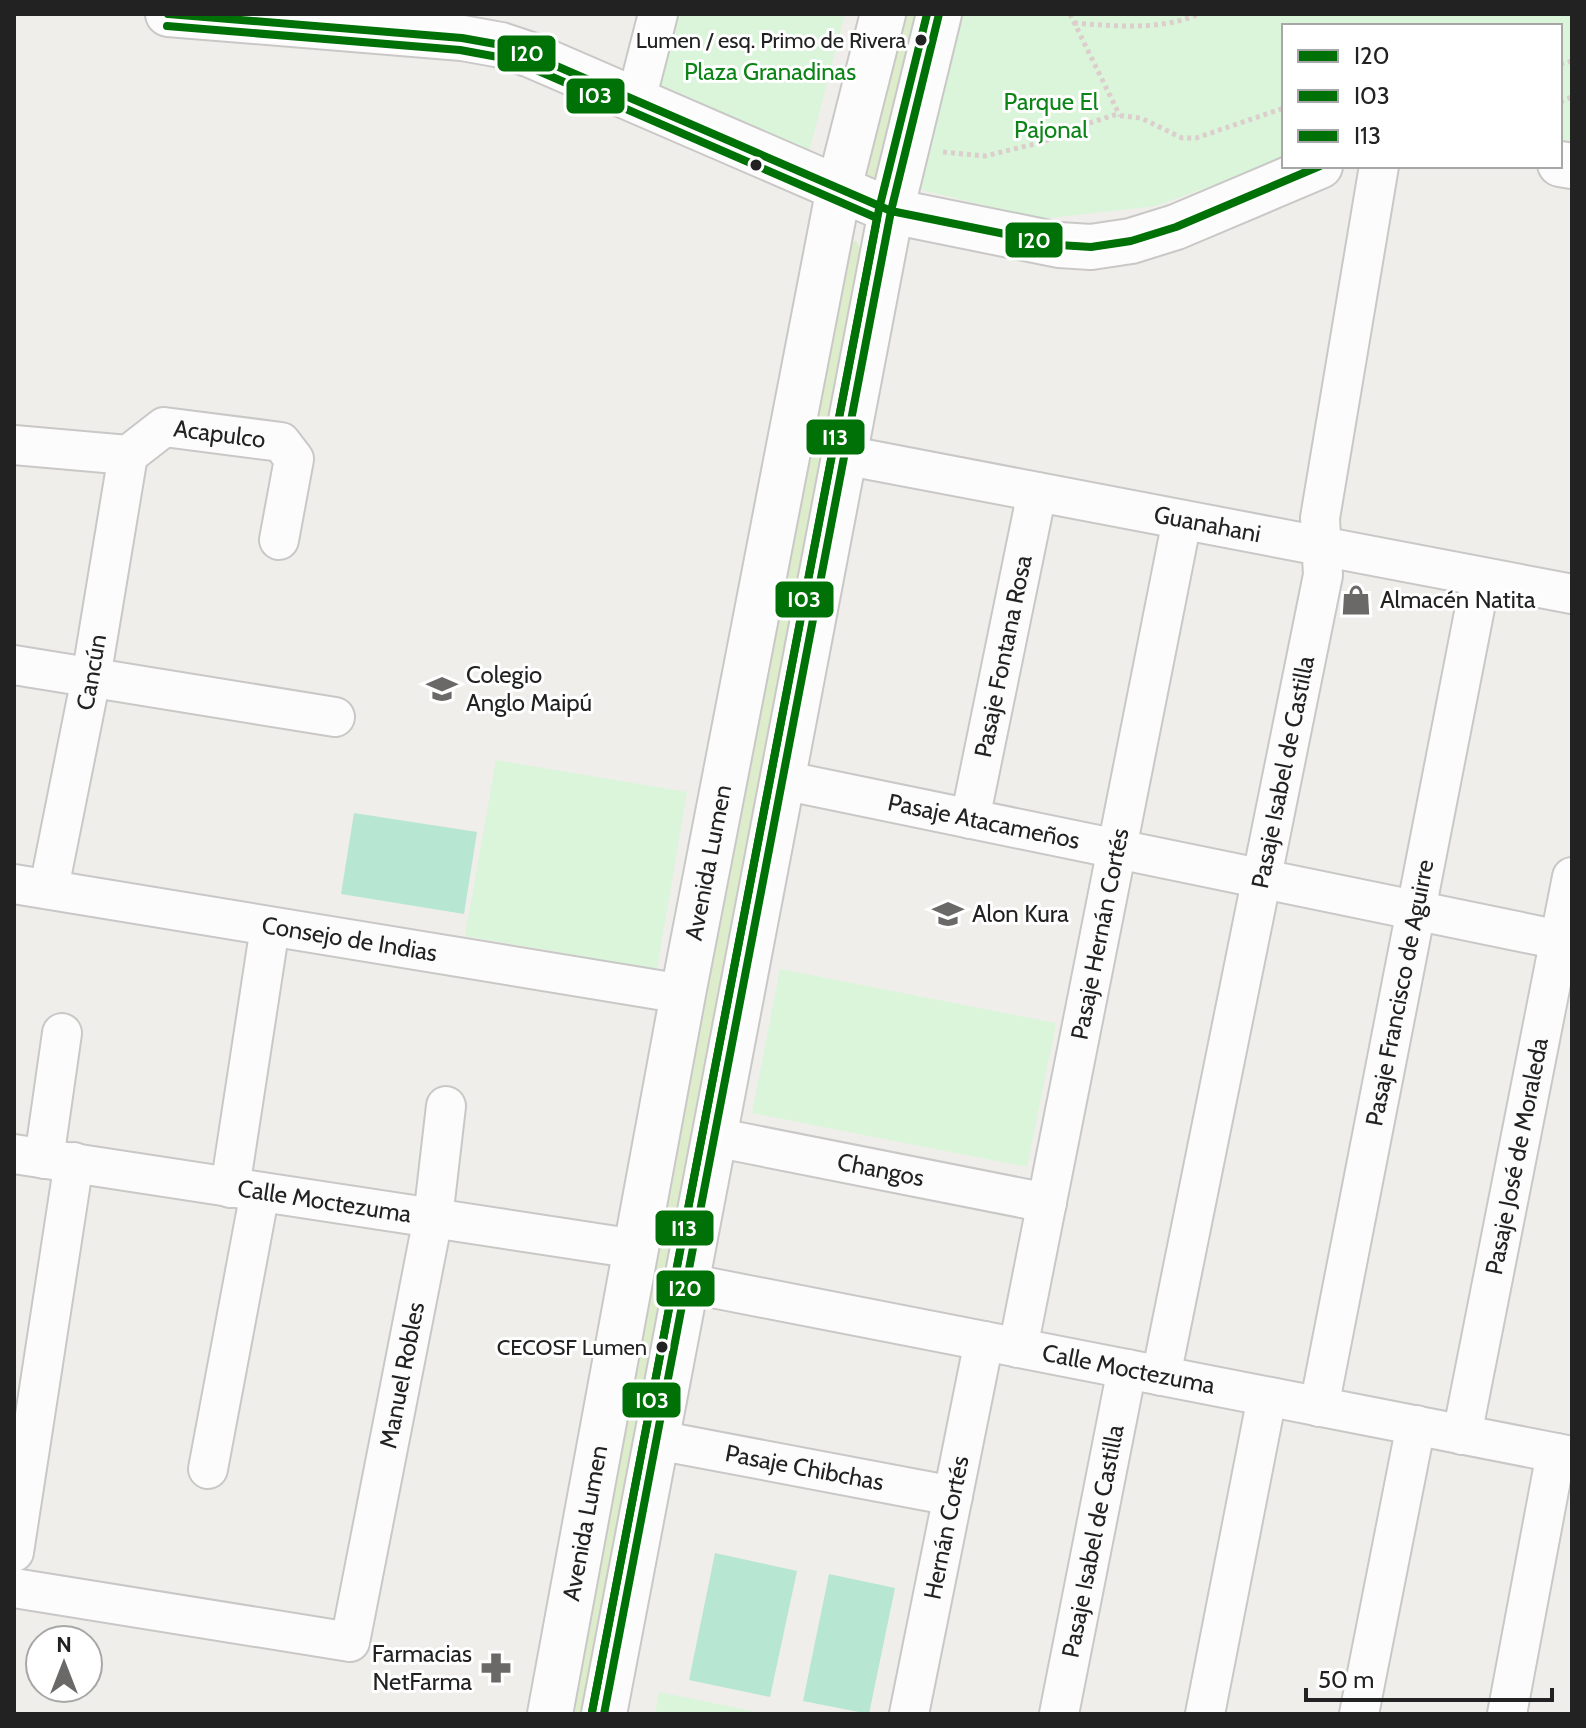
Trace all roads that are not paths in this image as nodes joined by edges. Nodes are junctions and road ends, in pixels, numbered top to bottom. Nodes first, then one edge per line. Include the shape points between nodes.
1 (168, 14) edge
2 (658, 14) edge
3 (883, 14) edge
4 (939, 14) edge
5 (282, 19) edge
6 (465, 26) edge
7 (636, 100) junction
8 (1315, 168) edge
9 (1379, 168) edge
10 (839, 188) junction
11 (891, 211) junction
12 (14, 445) edge
13 (128, 455) junction
14 (844, 455) junction
15 (1037, 492) junction
16 (1182, 520) junction
17 (279, 540) dead end
18 (1322, 546) junction
19 (1481, 577) junction
20 (1572, 594) edge
21 (14, 665) edge
22 (91, 678) junction
23 (335, 717) dead end
24 (782, 780) junction
25 (970, 819) junction
26 (1117, 849) junction
27 (1572, 877) edge
28 (1261, 879) junction
29 (32, 886) edge
30 (1416, 910) junction
31 (270, 927) junction
32 (1560, 940) junction
33 (1561, 993) edge
34 (683, 994) junction
35 (62, 1033) dead end
36 (446, 1106) dead end
37 (714, 1137) junction
38 (44, 1159) edge
39 (245, 1190) junction
40 (1047, 1203) junction
41 (433, 1218) junction
42 (636, 1249) junction
43 (687, 1283) junction
44 (1001, 1345) junction
45 (1144, 1372) junction
46 (1267, 1397) junction
47 (1319, 1407) junction
48 (1416, 1425) junction
49 (1462, 1435) junction
50 (657, 1440) junction
51 (1564, 1455) edge
52 (20, 1468) edge
53 (208, 1469) dead end
54 (953, 1496) junction
55 (14, 1552) edge
56 (14, 1588) edge
57 (550, 1714) edge
58 (604, 1714) edge
59 (909, 1714) edge
60 (1059, 1714) edge
61 (1205, 1714) edge
62 (1359, 1714) edge
63 (1507, 1714) edge

1 - 5 street
2 - 7 street
3 - 10 street, Avenida Lumen
4 - 11 street
5 - 6 street
6 - 7 street
7 - 10 street
8 - 11 street via 1176,227 1091,247
9 - 18 street, Pasaje Isabel de Castilla via 1320,518
10 - 11 street
10 - 34 street, Avenida Lumen
11 - 14 street
12 - 13 street
13 - 17 street, Acapulco via 164,427 281,442 294,459
13 - 22 street, Cancún
14 - 15 street, Guanahani
14 - 24 street
15 - 16 street, Guanahani
15 - 25 street, Pasaje Fontana Rosa
16 - 18 street, Guanahani
16 - 26 street, Pasaje Hernán Cortés
18 - 19 street, Guanahani
18 - 28 street, Pasaje Isabel de Castilla via 1323,575
19 - 20 street, Guanahani
19 - 30 street, Pasaje Francisco de Aguirre
21 - 22 street
22 - 23 street
22 - 29 street, Cancún
24 - 25 street, Pasaje Atacameños
24 - 37 street
25 - 26 street, Pasaje Atacameños
26 - 28 street, Pasaje Atacameños
26 - 40 street, Pasaje Hernán Cortés
27 - 32 street, Pasaje José de Moraleda
28 - 30 street, Pasaje Atacameños
28 - 45 street, Pasaje Isabel de Castilla
29 - 31 street, Consejo de Indias
30 - 32 street, Pasaje Atacameños
30 - 47 street, Pasaje Francisco de Aguirre
31 - 34 street, Consejo de Indias
31 - 39 street
32 - 33 street, Pasaje José de Moraleda
33 - 49 street, Pasaje José de Moraleda
34 - 42 street, Avenida Lumen
35 - 38 street
36 - 41 street, Manuel Robles
37 - 40 street, Changos
37 - 43 street
38 - 39 street, Calle Moctezuma
38 - 52 street
39 - 41 street, Calle Moctezuma
39 - 53 street
40 - 44 street, Pasaje Hernán Cortés
41 - 42 street, Calle Moctezuma
41 - 56 street, Manuel Robles via 350,1642
42 - 57 street, Avenida Lumen
43 - 44 street, Calle Moctezuma
43 - 50 street
44 - 45 street, Calle Moctezuma
44 - 54 street, Hernán Cortés
45 - 46 street, Calle Moctezuma
45 - 60 street, Pasaje Isabel de Castilla
46 - 47 street, Calle Moctezuma
46 - 61 street
47 - 48 street, Calle Moctezuma
48 - 49 street, Calle Moctezuma
48 - 62 street
49 - 51 street, Calle Moctezuma
50 - 54 street, Pasaje Chibchas
50 - 58 street
51 - 63 street
52 - 55 street
54 - 59 street, Hernán Cortés

